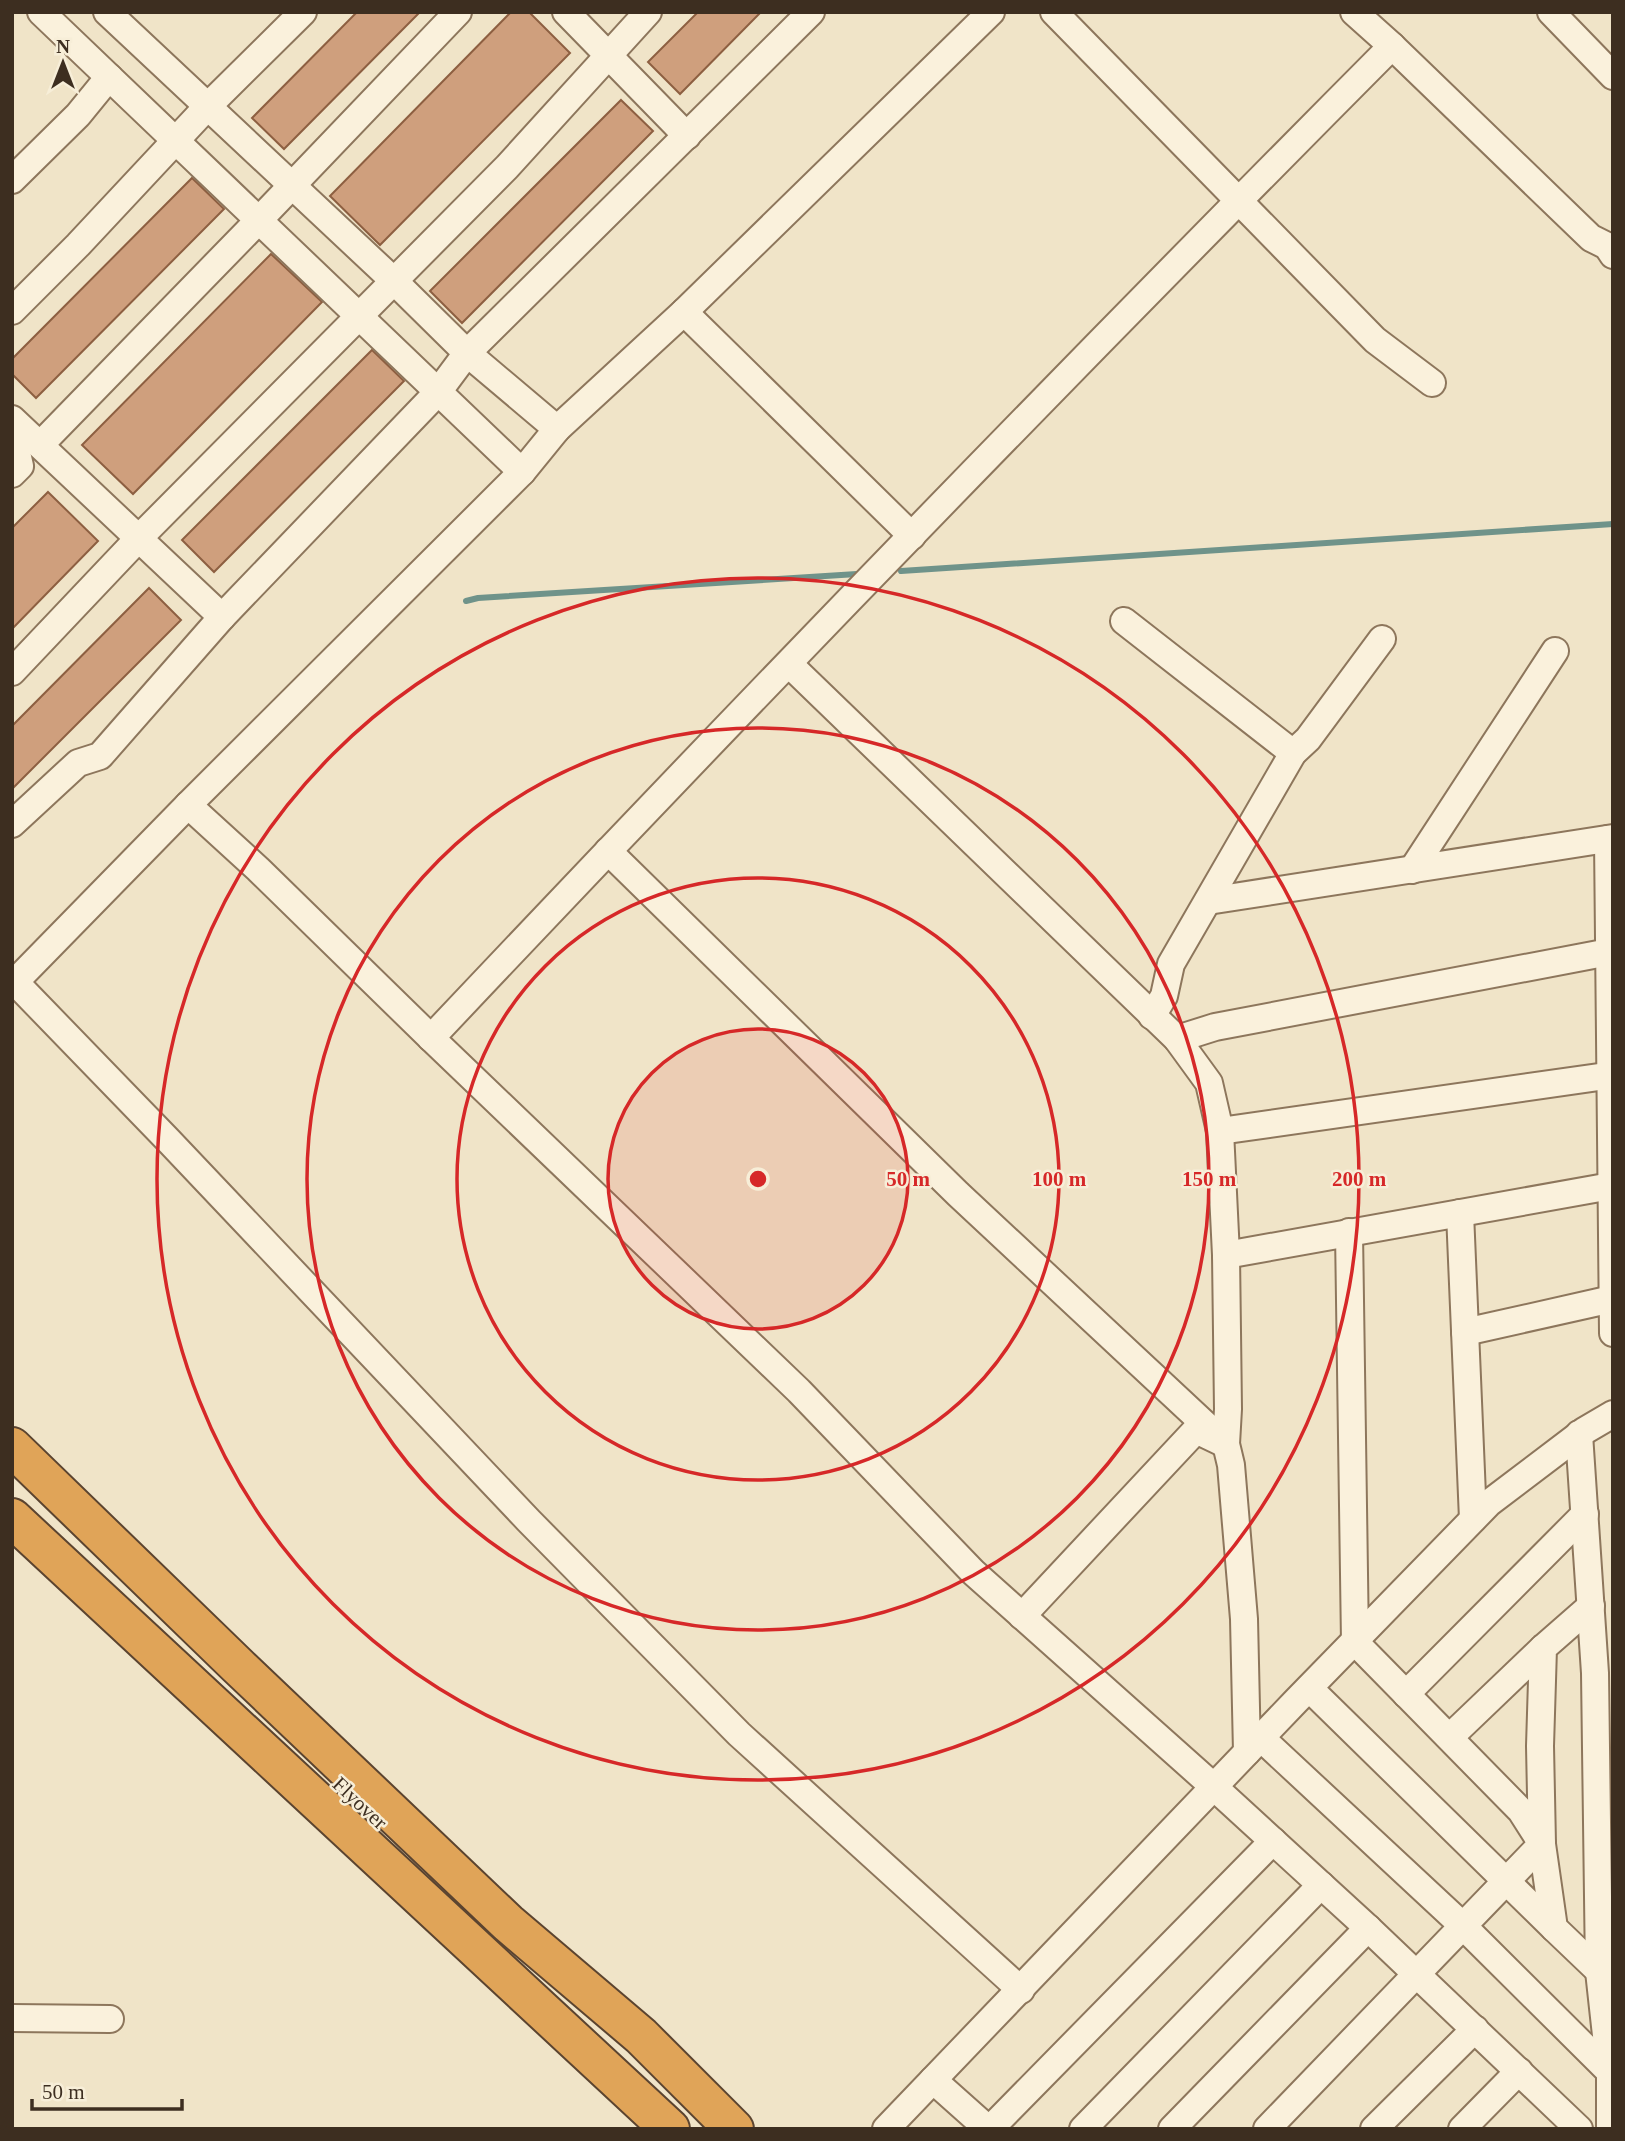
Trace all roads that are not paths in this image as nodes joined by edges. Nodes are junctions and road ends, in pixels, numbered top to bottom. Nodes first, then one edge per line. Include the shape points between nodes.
1 (41, 12) edge
2 (107, 12) edge
3 (303, 12) edge
4 (458, 12) edge
5 (566, 12) edge
6 (649, 12) edge
7 (811, 12) edge
8 (992, 12) edge
9 (1054, 12) edge
10 (1354, 12) edge
11 (1550, 12) edge
12 (1392, 46) junction
13 (610, 55) junction
14 (1613, 76) edge
15 (108, 77) junction
16 (207, 107) junction
17 (687, 136) junction
18 (176, 141) junction
19 (12, 180) edge
20 (291, 186) junction
21 (1238, 201) junction
22 (259, 220) junction
23 (1611, 245) edge
24 (394, 281) junction
25 (12, 311) edge
26 (684, 312) junction
27 (358, 315) junction
28 (467, 353) junction
29 (1432, 383) dead end
30 (438, 392) junction
31 (12, 419) edge
32 (557, 429) junction
33 (12, 430) edge
34 (40, 445) junction
35 (522, 472) junction
36 (12, 474) edge
37 (912, 536) junction
38 (139, 538) junction
39 (222, 617) junction
40 (1124, 621) dead end
41 (1382, 639) dead end
42 (1555, 651) dead end
43 (789, 664) junction
44 (12, 672) edge
45 (1293, 752) junction
46 (188, 804) junction
47 (12, 824) edge
48 (1610, 838) edge
49 (608, 851) junction
50 (1412, 870) junction
51 (1208, 901) junction
52 (1609, 952) junction
53 (14, 983) edge
54 (1152, 1016) junction
55 (431, 1038) junction
56 (1177, 1039) junction
57 (1612, 1075) edge
58 (1220, 1132) junction
59 (1611, 1186) edge
60 (1460, 1213) junction
61 (1349, 1232) junction
62 (1226, 1255) junction
63 (1612, 1299) edge
64 (1465, 1332) junction
65 (1613, 1333) edge
66 (1613, 1414) edge
67 (1579, 1434) junction
68 (1226, 1444) junction
69 (12, 1447) edge
70 (12, 1479) edge
71 (1585, 1514) junction
72 (12, 1518) edge
73 (1474, 1519) junction
74 (12, 1550) edge
75 (1591, 1606) junction
76 (1021, 1616) junction
77 (1355, 1642) junction
78 (1542, 1648) junction
79 (1309, 1688) junction
80 (1406, 1693) junction
81 (1450, 1737) junction
82 (1254, 1745) junction
83 (1214, 1787) junction
84 (1273, 1841) junction
85 (1542, 1844) junction
86 (1605, 1854) edge
87 (1506, 1882) junction
88 (1321, 1885) junction
89 (1462, 1925) junction
90 (1368, 1928) junction
91 (1554, 1928) junction
92 (1599, 1970) junction
93 (1417, 1973) junction
94 (1021, 1990) junction
95 (12, 2018) edge
96 (110, 2018) dead end
97 (1475, 2029) junction
98 (1519, 2071) junction
99 (1610, 2072) junction
100 (933, 2080) junction
101 (1569, 2125) edge
102 (640, 2129) edge
103 (670, 2129) edge
104 (708, 2129) edge
105 (734, 2129) edge
106 (886, 2129) edge
107 (989, 2129) edge
108 (1083, 2129) edge
109 (1172, 2129) edge
110 (1267, 2129) edge
111 (1374, 2129) edge
112 (1462, 2129) edge
113 (1611, 2129) edge

1 - 15 street
2 - 16 street
3 - 16 street
4 - 20 street
5 - 13 street
6 - 13 street
7 - 17 street
8 - 26 street
9 - 21 street
10 - 12 street
11 - 14 street
12 - 21 street
12 - 23 street via 1591,238
13 - 17 street
13 - 24 street via 508,167
15 - 18 street
15 - 19 street via 78,115
16 - 18 street
16 - 20 street
17 - 28 street
18 - 22 street
18 - 25 street
20 - 22 street
20 - 24 street
21 - 29 street via 1375,340
21 - 37 street
22 - 27 street
22 - 34 street
24 - 27 street
24 - 28 street
26 - 32 street
26 - 37 street
27 - 30 street
27 - 38 street
28 - 30 street
28 - 32 street
30 - 35 street
30 - 39 street
31 - 34 street
32 - 35 street
33 - 36 street via 20,466
34 - 38 street
35 - 46 street
37 - 43 street
38 - 39 street
38 - 44 street
39 - 47 street via 100,756 78,762
40 - 45 street
41 - 45 street via 1308,739
42 - 50 street
43 - 49 street
43 - 54 street
45 - 51 street
46 - 53 street
46 - 55 street
48 - 50 street
48 - 52 street
49 - 55 street
49 - 68 street via 958,1194
50 - 51 street
51 - 54 street via 1171,964 1164,996
52 - 56 street via 1215,1027
52 - 57 street
53 - 94 street via 739,1734
54 - 56 street
55 - 76 street via 799,1391
56 - 58 street via 1209,1083
57 - 58 street
57 - 59 street
58 - 62 street
59 - 60 street
59 - 63 street
60 - 61 street
60 - 64 street
61 - 62 street
61 - 77 street
62 - 68 street
63 - 64 street
63 - 65 street
64 - 73 street
66 - 67 street
67 - 71 street
67 - 73 street
68 - 76 street via 1196,1430
68 - 82 street
69 - 105 highway via 508,1923 641,2036
70 - 104 highway, Flyover
71 - 75 street
71 - 80 street
72 - 103 highway, Flyover
73 - 77 street
74 - 102 highway
75 - 78 street
75 - 86 street
76 - 83 street
77 - 79 street
77 - 80 street
78 - 81 street
78 - 85 street
79 - 82 street
79 - 87 street
80 - 81 street
81 - 85 street via 1521,1811
82 - 83 street
82 - 89 street
83 - 84 street
83 - 94 street
84 - 88 street
84 - 107 street
85 - 87 street
85 - 91 street
86 - 92 street
87 - 89 street
87 - 91 street
88 - 90 street
88 - 108 street
89 - 93 street
89 - 99 street
90 - 93 street
90 - 109 street
91 - 92 street
92 - 99 street
93 - 97 street
93 - 110 street
94 - 100 street
95 - 96 street
97 - 98 street
97 - 111 street
98 - 101 street
98 - 112 street
99 - 113 street
100 - 106 street
100 - 107 street

